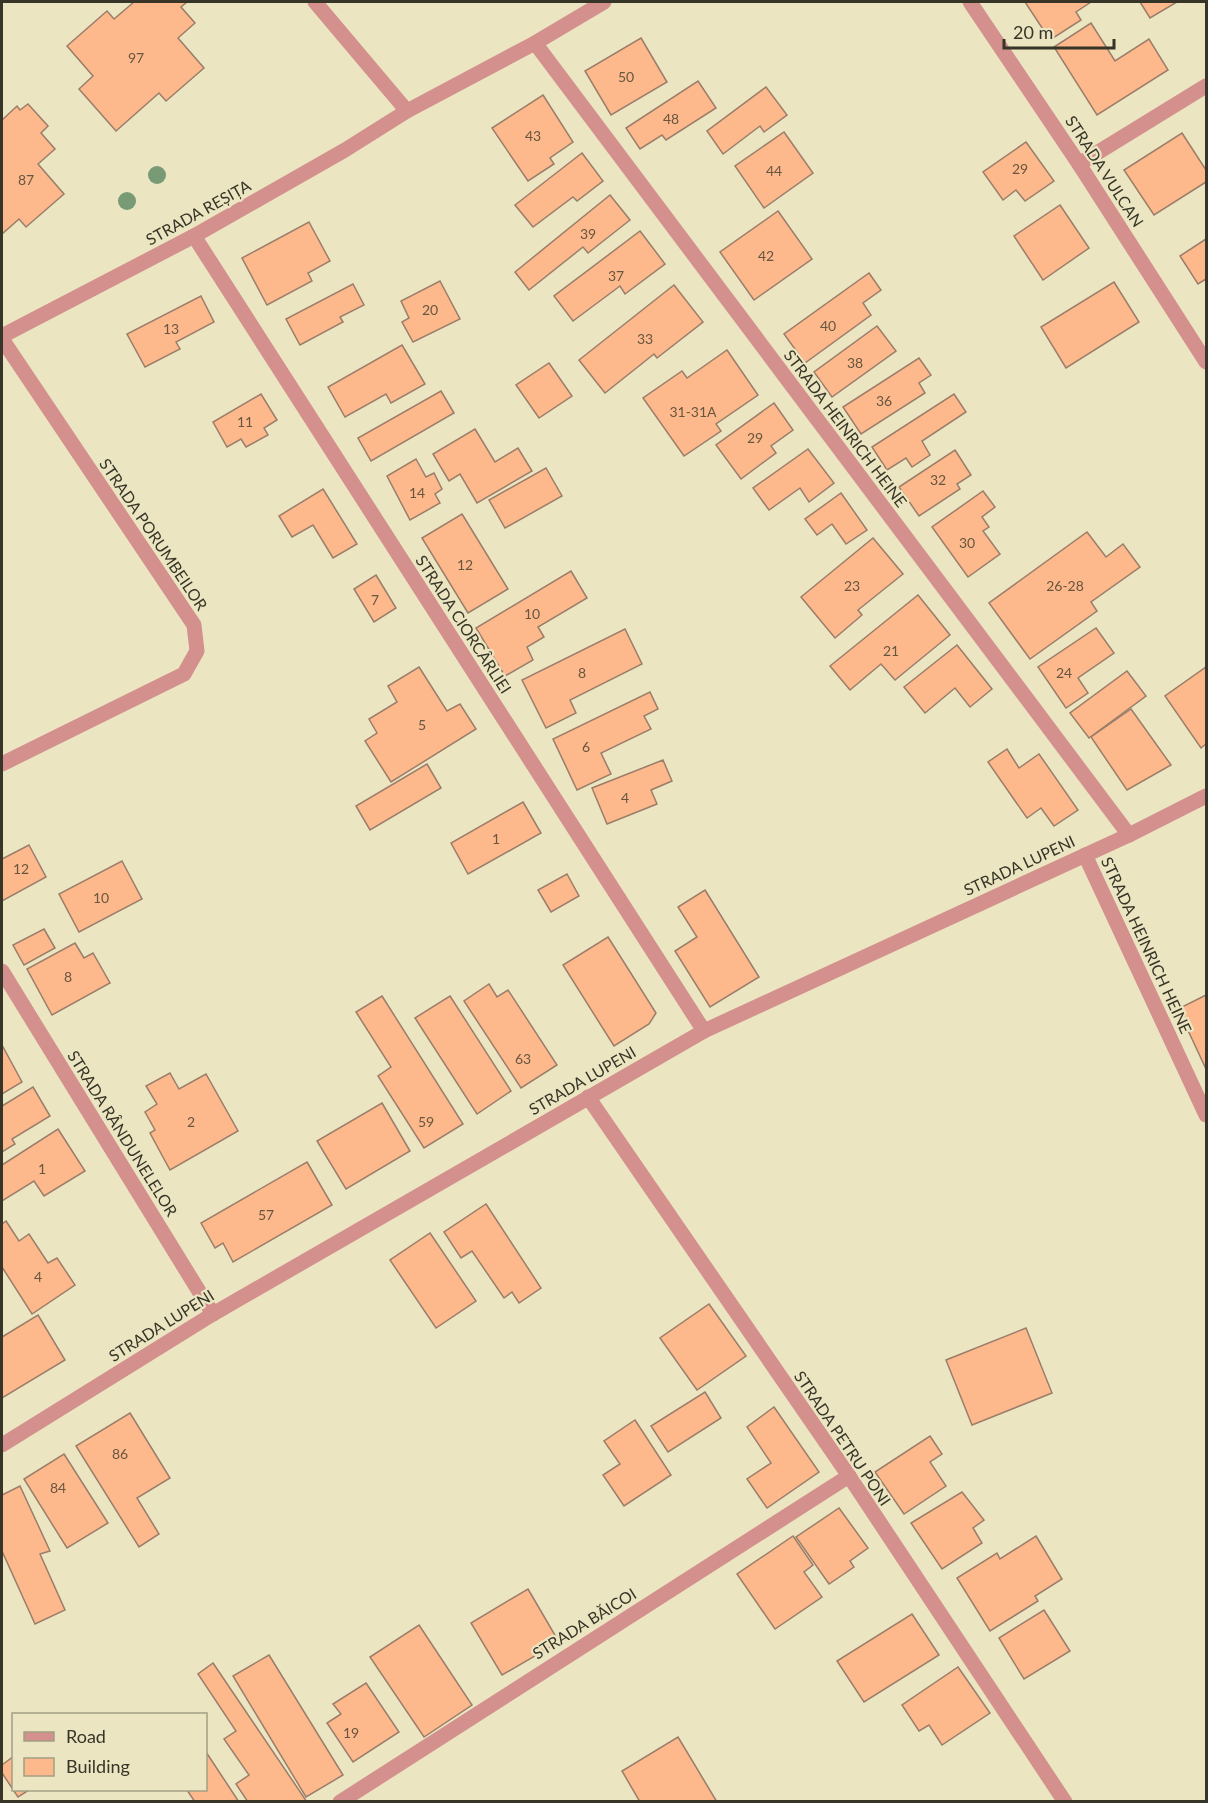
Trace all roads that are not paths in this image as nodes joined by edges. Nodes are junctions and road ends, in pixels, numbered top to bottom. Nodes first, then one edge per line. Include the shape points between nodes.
1 (315, 2) edge
2 (604, 2) edge
3 (970, 2) edge
4 (535, 43) junction
5 (1206, 86) edge
6 (407, 111) junction
7 (1079, 164) junction
8 (194, 236) junction
9 (2, 338) edge
10 (1206, 362) edge
11 (2, 764) edge
12 (1206, 796) edge
13 (1129, 835) junction
14 (1085, 855) junction
15 (2, 971) edge
16 (704, 1031) junction
17 (588, 1097) junction
18 (1206, 1115) edge
19 (213, 1314) junction
20 (2, 1444) edge
21 (849, 1476) junction
22 (340, 1802) edge
23 (1065, 1802) edge

1 - 6 street
2 - 4 street, STRADA REȘIȚA
3 - 7 street, STRADA VULCAN
4 - 6 street, STRADA REȘIȚA
4 - 13 street, STRADA HEINRICH HEINE
5 - 7 street
6 - 8 street, STRADA REȘIȚA
7 - 10 street, STRADA VULCAN
8 - 9 street, STRADA REȘIȚA
8 - 16 street, STRADA CIORCÂRLIEI
9 - 11 street, STRADA PORUMBEILOR via 194,625 197,651 184,674
12 - 13 street, STRADA LUPENI
13 - 14 street, STRADA LUPENI
14 - 16 street, STRADA LUPENI
14 - 18 street, STRADA HEINRICH HEINE
15 - 19 street, STRADA RÂNDUNELELOR
16 - 17 street, STRADA LUPENI
17 - 19 street, STRADA LUPENI
17 - 21 street, STRADA PETRU PONI
19 - 20 street, STRADA LUPENI
21 - 22 street, STRADA BĂICOI
21 - 23 street, STRADA PETRU PONI

